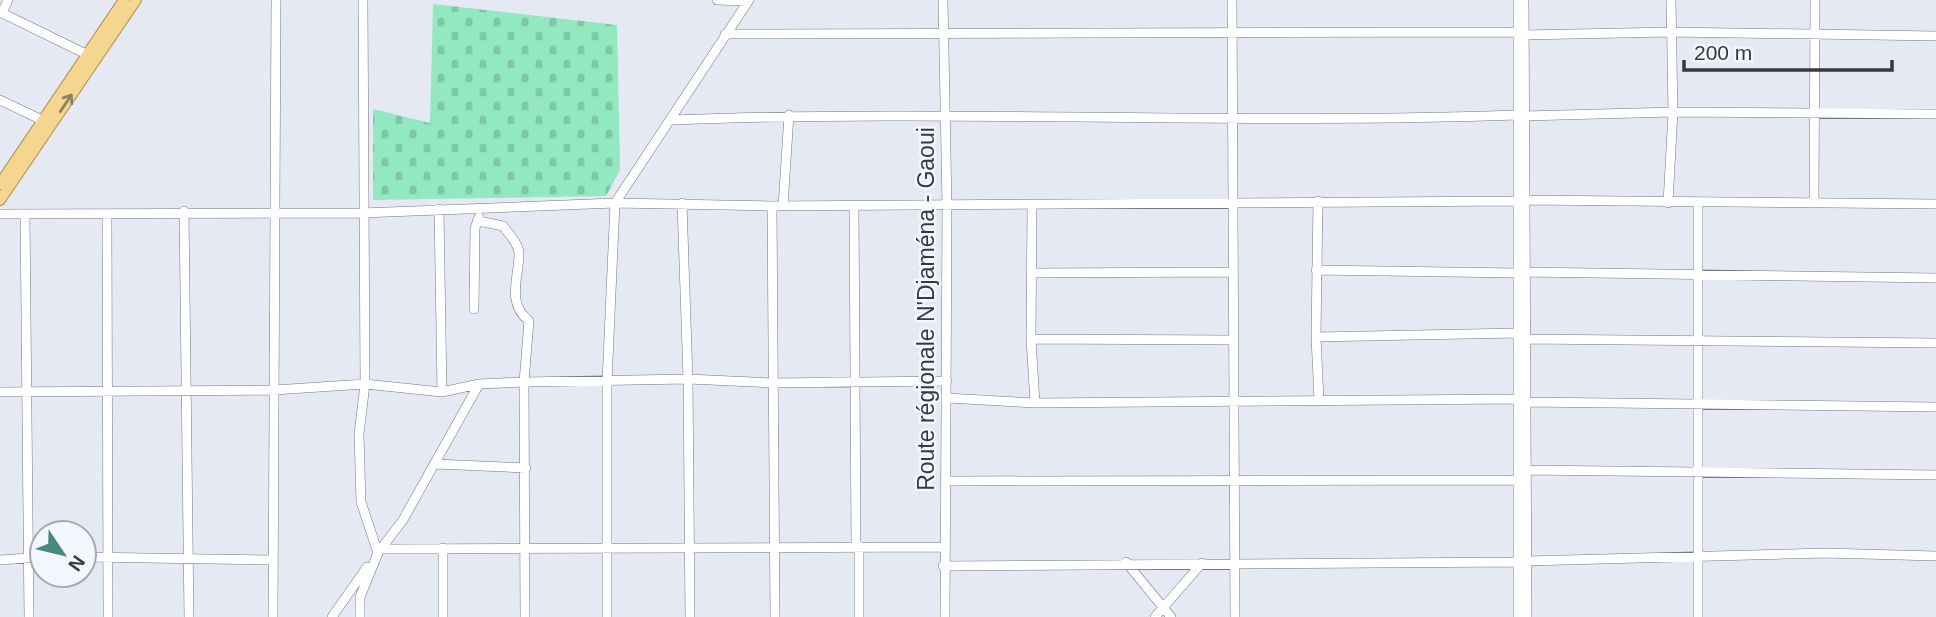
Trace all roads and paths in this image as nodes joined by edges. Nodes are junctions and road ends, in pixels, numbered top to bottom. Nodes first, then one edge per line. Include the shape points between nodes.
1 (8, 0) edge
2 (124, 0) edge
3 (136, 0) edge
4 (276, 0) edge
5 (363, 0) edge
6 (717, 0) edge
7 (943, 0) edge
8 (1232, 0) edge
9 (1518, 0) edge
10 (1524, 0) edge
11 (1671, 0) edge
12 (1815, 0) edge
13 (748, 1) edge
14 (1, 12) edge
15 (1670, 32) junction
16 (943, 33) junction
17 (1816, 33) junction
18 (725, 34) junction
19 (1232, 34) junction
20 (1520, 34) junction
21 (1936, 36) edge
22 (86, 54) junction
23 (0, 100) edge
24 (1673, 112) junction
25 (1816, 114) junction
26 (1936, 114) edge
27 (789, 115) junction
28 (1521, 115) junction
29 (945, 116) junction
30 (1233, 118) junction
31 (42, 120) junction
32 (672, 120) junction
33 (0, 184) edge
34 (0, 200) edge
35 (1318, 201) junction
36 (1521, 201) junction
37 (1232, 202) junction
38 (1699, 202) junction
39 (1814, 202) junction
40 (615, 203) junction
41 (1668, 203) junction
42 (682, 204) junction
43 (947, 204) junction
44 (1032, 204) junction
45 (1936, 204) edge
46 (478, 206) junction
47 (778, 206) junction
48 (854, 206) junction
49 (439, 209) junction
50 (184, 212) junction
51 (275, 212) junction
52 (0, 214) edge
53 (25, 214) junction
54 (362, 214) junction
55 (107, 215) junction
56 (479, 221) junction
57 (1316, 270) junction
58 (1233, 272) junction
59 (1522, 272) junction
60 (1032, 273) junction
61 (1698, 275) junction
62 (1936, 278) edge
63 (474, 309) dead end
64 (1522, 336) junction
65 (1316, 337) junction
66 (1031, 340) junction
67 (1233, 340) junction
68 (1700, 340) junction
69 (1936, 343) edge
70 (688, 379) junction
71 (947, 381) junction
72 (524, 382) junction
73 (607, 382) junction
74 (772, 383) junction
75 (857, 383) junction
76 (365, 384) junction
77 (478, 384) junction
78 (188, 389) junction
79 (108, 390) junction
80 (274, 390) junction
81 (0, 391) edge
82 (27, 391) junction
83 (442, 392) junction
84 (947, 398) junction
85 (1319, 400) junction
86 (1522, 400) junction
87 (1232, 402) junction
88 (1035, 403) junction
89 (1700, 404) junction
90 (1936, 407) edge
91 (435, 464) junction
92 (526, 468) junction
93 (1527, 470) junction
94 (1699, 472) junction
95 (1936, 475) edge
96 (1518, 480) junction
97 (945, 481) junction
98 (1233, 482) junction
99 (857, 547) junction
100 (945, 547) junction
101 (443, 548) junction
102 (689, 549) junction
103 (775, 549) junction
104 (525, 550) junction
105 (607, 550) junction
106 (379, 551) junction
107 (1936, 555) edge
108 (28, 557) joint
109 (98, 557) edge
110 (108, 557) junction
111 (189, 557) junction
112 (1699, 557) junction
113 (0, 560) edge
114 (271, 560) junction
115 (1522, 561) junction
116 (1126, 562) junction
117 (1202, 563) junction
118 (1235, 565) junction
119 (943, 566) junction
120 (29, 589) edge
121 (1163, 606) junction
122 (29, 617) edge
123 (108, 617) edge
124 (189, 617) edge
125 (273, 617) edge
126 (332, 617) edge
127 (360, 617) edge
128 (443, 617) edge
129 (525, 617) edge
130 (607, 617) edge
131 (690, 617) edge
132 (775, 617) edge
133 (859, 617) edge
134 (945, 617) edge
135 (1155, 617) edge
136 (1171, 617) edge
137 (1236, 617) edge
138 (1518, 617) edge
139 (1527, 617) edge
140 (1698, 617) edge

1 - 14 street
2 - 22 main road
34 -> 3 main road
4 - 51 street
5 - 54 street
6 - 13 street
7 - 16 street, Route régionale N'Djaména - Gaoui
8 - 19 street
9 - 20 street
10 - 20 street
11 - 15 street
12 - 17 street
13 - 18 street
14 - 22 street
15 - 17 street
15 - 20 street
15 - 24 street
16 - 18 street
16 - 19 street
16 - 29 street, Route régionale N'Djaména - Gaoui
17 - 21 street
17 - 25 street
18 - 32 street
19 - 20 street
19 - 30 street
20 - 28 street
22 - 31 main road
23 - 31 street
24 - 25 street
24 - 28 street
24 - 41 street
25 - 26 street
25 - 39 street
27 - 29 street
27 - 32 street
27 - 47 street
28 - 30 street
28 - 36 street
29 - 30 street
29 - 43 street, Route régionale N'Djaména - Gaoui
30 - 37 street
31 - 33 main road
32 - 40 street
35 - 36 street
35 - 37 street
35 - 57 street
36 - 41 street
36 - 59 street
37 - 44 street
37 - 58 street
38 - 39 street
38 - 41 street
38 - 61 street
39 - 45 street
40 - 42 street
40 - 46 street
40 - 73 street
42 - 47 street
42 - 70 street
43 - 44 street
43 - 48 street
43 - 71 street, Route régionale N'Djaména - Gaoui
44 - 60 street
46 - 49 street
46 - 56 street
47 - 48 street
47 - 74 street
48 - 75 street
49 - 54 street
49 - 83 street
50 - 51 street
50 - 55 street
50 - 78 street
51 - 54 street
51 - 80 street
52 - 53 street
53 - 55 street
53 - 82 street
54 - 76 street
55 - 79 street
56 - 63 street via 475,228
56 - 72 street via 503,226 517,245 513,284 528,321
57 - 59 street
57 - 65 street
58 - 60 street
58 - 67 street
59 - 61 street
59 - 64 street
60 - 66 street
61 - 62 street
61 - 68 street
64 - 65 street
64 - 68 street
64 - 86 street
65 - 85 street
66 - 67 street
66 - 88 street
67 - 87 street
68 - 69 street
68 - 89 street
70 - 73 street
70 - 74 street
70 - 102 street
71 - 75 street
71 - 84 street, Route régionale N'Djaména - Gaoui
72 - 73 street
72 - 77 street
72 - 92 street
73 - 105 street
74 - 75 street
74 - 103 street
75 - 99 street
76 - 80 street
76 - 83 street
76 - 106 street via 359,434 361,502
77 - 83 street
77 - 91 street
78 - 79 street
78 - 80 street
78 - 111 street
79 - 82 street
79 - 110 street
80 - 114 street
81 - 82 street
82 - 108 street
84 - 88 street
84 - 97 street, Route régionale N'Djaména - Gaoui
85 - 86 street
85 - 87 street
86 - 89 street
86 - 93 street
86 - 96 street
87 - 88 street
87 - 98 street
89 - 90 street
89 - 94 street
91 - 92 street
91 - 106 street
92 - 104 street
93 - 94 street
93 - 115 street
94 - 95 street
94 - 112 street
96 - 98 street
96 - 115 street
97 - 98 street
97 - 100 street, Route régionale N'Djaména - Gaoui
98 - 118 street
99 - 100 street
99 - 103 street
99 - 133 street
100 - 119 street, Route régionale N'Djaména - Gaoui
101 - 104 street
101 - 106 street
101 - 128 street
102 - 103 street
102 - 105 street
102 - 131 street
103 - 132 street
104 - 105 street
104 - 129 street
105 - 130 street
106 - 126 street
106 - 127 street via 360,597
107 - 112 street
108 - 113 street
109 - 110 street
110 - 111 street
110 - 123 street
111 - 114 street
111 - 124 street
112 - 115 street
112 - 140 street
114 - 125 street
115 - 118 street
115 - 138 street
115 - 139 street
116 - 117 street
116 - 119 street
116 - 121 street
117 - 118 street
117 - 121 street
118 - 137 street
119 - 134 street, Route régionale N'Djaména - Gaoui
120 - 122 street
121 - 135 street
121 - 136 street

